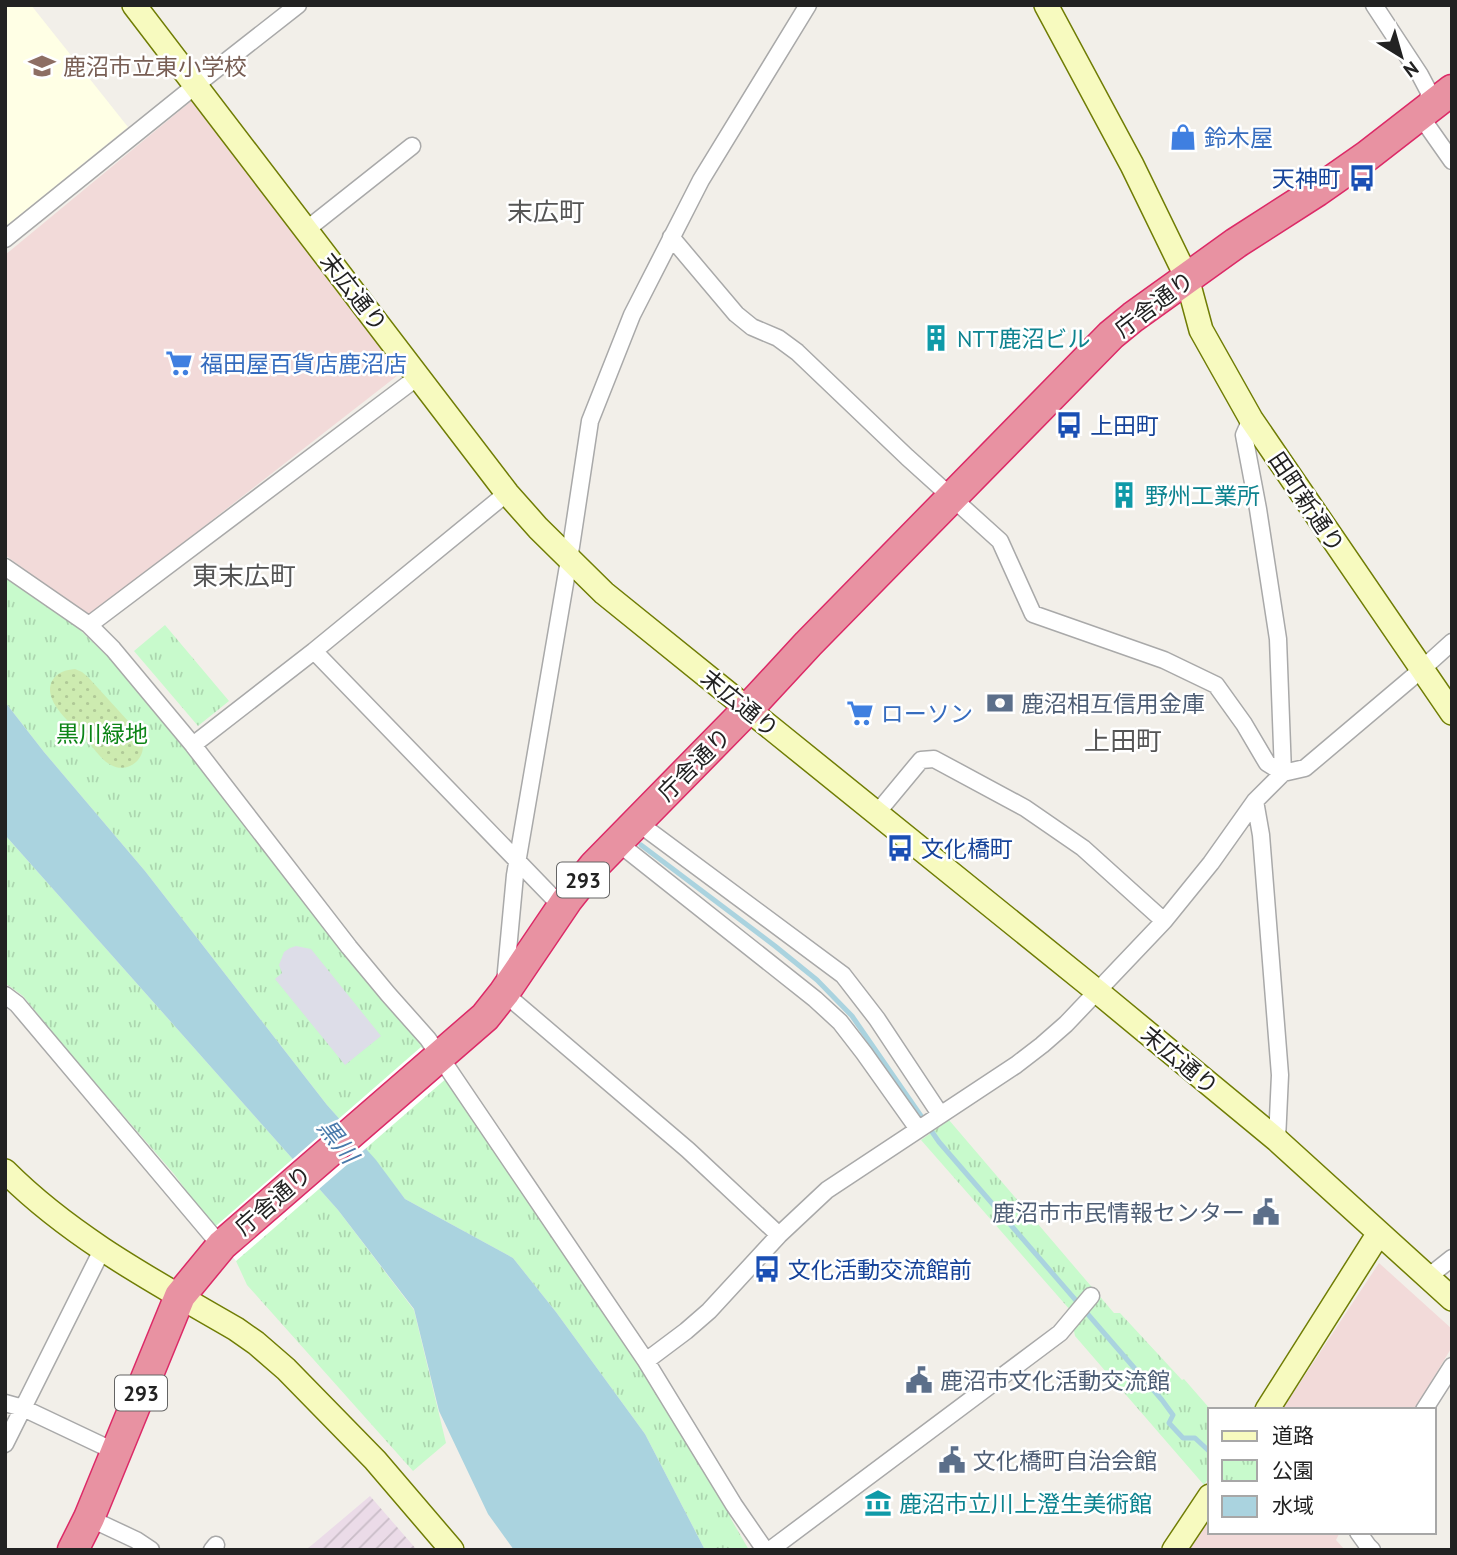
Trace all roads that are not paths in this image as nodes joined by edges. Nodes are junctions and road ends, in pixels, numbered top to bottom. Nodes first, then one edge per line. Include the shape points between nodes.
1 (134, 5) edge
2 (298, 5) edge
3 (808, 5) edge
4 (1046, 5) edge
5 (1374, 5) edge
6 (196, 85) junction
7 (1452, 90) edge
8 (1428, 108) junction
9 (412, 146) dead end
10 (1452, 161) edge
11 (306, 230) junction
12 (671, 237) junction
13 (5, 239) edge
14 (1187, 278) junction
15 (419, 376) junction
16 (1251, 419) junction
17 (507, 493) junction
18 (951, 498) junction
19 (569, 560) junction
20 (5, 567) edge
21 (89, 625) junction
22 (1452, 642) edge
23 (314, 651) junction
24 (1422, 670) junction
25 (747, 710) junction
26 (1452, 713) edge
27 (193, 745) junction
28 (1283, 773) junction
29 (1255, 802) junction
30 (877, 813) junction
31 (627, 832) junction
32 (518, 862) junction
33 (562, 907) junction
34 (1164, 921) junction
35 (1098, 992) junction
36 (504, 993) junction
37 (5, 995) edge
38 (436, 1058) junction
39 (940, 1114) junction
40 (918, 1129) junction
41 (1277, 1140) junction
42 (5, 1171) edge
43 (1379, 1233) junction
44 (779, 1235) junction
45 (221, 1245) junction
46 (102, 1250) junction
47 (1452, 1258) edge
48 (1428, 1277) junction
49 (180, 1296) junction
50 (1091, 1296) dead end
51 (1452, 1299) edge
52 (646, 1361) junction
53 (1452, 1366) edge
54 (5, 1403) edge
55 (23, 1408) junction
56 (1268, 1408) edge
57 (1425, 1408) edge
58 (5, 1444) edge
59 (117, 1452) junction
60 (1208, 1499) edge
61 (89, 1518) junction
62 (1359, 1534) edge
63 (74, 1550) edge
64 (151, 1550) edge
65 (452, 1550) edge
66 (768, 1550) edge
67 (1174, 1550) edge
68 (1373, 1550) edge

1 - 6 street, 末広通り
2 - 6 street
3 - 12 street
4 - 14 street, 田町新通り
5 - 8 street via 1429,92
6 - 11 street, 末広通り
6 - 13 street
7 - 8 highway, 庁舎通り / 293
8 - 10 street via 1426,124
8 - 14 highway, 庁舎通り / 293 via 1367,156
9 - 11 street
11 - 15 street, 末広通り
12 - 18 street via 736,314 797,352
12 - 19 street via 632,315 590,421
14 - 16 street, 田町新通り via 1201,330
14 - 18 highway, 庁舎通り / 293 via 1111,335
15 - 17 street, 末広通り
15 - 21 street
16 - 24 street, 田町新通り
16 - 28 street via 1244,435 1278,639
17 - 19 street, 末広通り
17 - 23 street
18 - 25 highway, 庁舎通り / 293
18 - 28 street via 1000,541 1033,614 1164,660 1216,684 1266,763
19 - 25 street, 末広通り
19 - 32 street
20 - 21 street
21 - 27 street
22 - 24 street
23 - 27 street
23 - 32 street
24 - 26 street, 田町新通り
24 - 28 street via 1305,768
25 - 30 street, 末広通り
25 - 31 highway, 庁舎通り / 293
27 - 38 street via 349,947 428,1039
28 - 29 street
29 - 34 street
29 - 41 street via 1280,1075
30 - 34 street via 921,760 934,759 1025,808 1083,848
30 - 35 street, 末広通り
31 - 33 highway, 庁舎通り / 293
31 - 39 street via 843,975
31 - 40 street via 839,1022
32 - 33 street
32 - 36 street
33 - 36 highway, 庁舎通り / 293
34 - 35 street
35 - 39 street via 1042,1045
35 - 41 street, 末広通り
36 - 38 highway, 庁舎通り / 293 via 485,1017
36 - 44 street via 688,1150
37 - 45 street
38 - 45 highway, 庁舎通り / 293
38 - 52 street
39 - 40 street
40 - 44 street via 827,1191
41 - 43 street, 末広通り
42 - 46 street via 51,1213
43 - 48 street, 末広通り
43 - 56 street
44 - 52 street via 709,1311
45 - 49 highway, 庁舎通り / 293
46 - 49 street
46 - 55 street
47 - 48 street
48 - 51 street, 末広通り
49 - 59 highway, 庁舎通り / 293
49 - 65 street via 236,1329 286,1369 375,1460
50 - 66 street via 1060,1333
52 - 66 street via 734,1505
53 - 57 street
54 - 55 street
55 - 58 street
55 - 59 street
59 - 61 highway, 庁舎通り / 293
60 - 67 street
61 - 63 highway, 庁舎通り / 293
61 - 64 street
62 - 68 street

